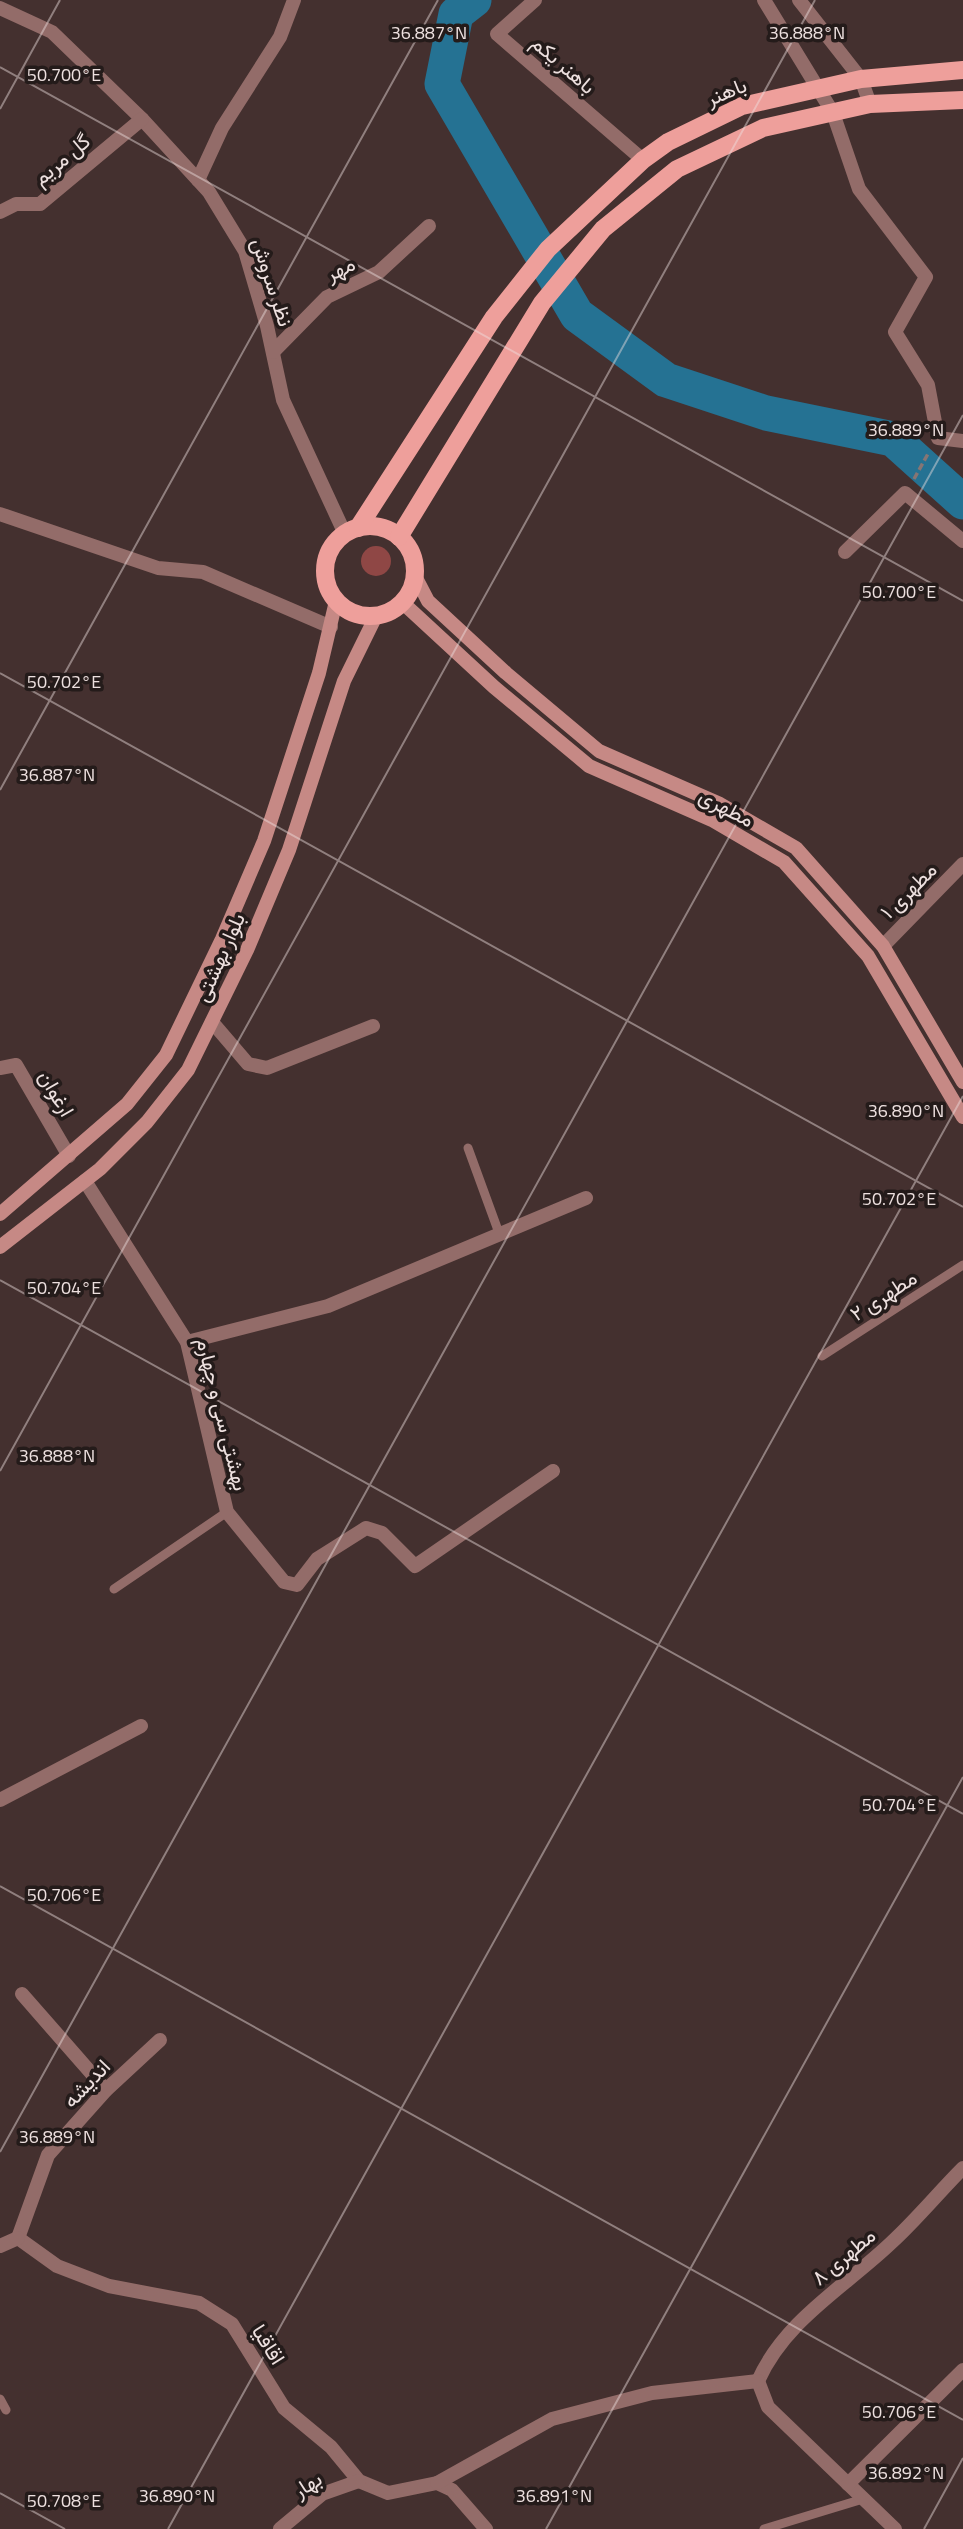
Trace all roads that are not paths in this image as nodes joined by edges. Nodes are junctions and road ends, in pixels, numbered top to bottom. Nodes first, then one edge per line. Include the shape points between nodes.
1 (294, 0) edge
2 (535, 0) edge
3 (764, 0) edge
4 (799, 0) edge
5 (0, 8) edge
6 (963, 70) edge
7 (861, 79) junction
8 (818, 88) junction
9 (963, 100) edge
10 (870, 104) junction
11 (833, 113) junction
12 (142, 119) junction
13 (643, 160) junction
14 (198, 180) junction
15 (0, 212) edge
16 (429, 226) dead end
17 (273, 352) junction
18 (963, 440) edge
19 (0, 514) edge
20 (351, 531) junction
21 (399, 537) junction
22 (963, 541) edge
23 (845, 552) dead end
24 (415, 576) junction
25 (335, 601) junction
26 (402, 603) junction
27 (376, 616) junction
28 (331, 627) junction
29 (963, 864) edge
30 (883, 946) junction
31 (212, 1022) junction
32 (373, 1026) dead end
33 (0, 1068) edge
34 (963, 1082) edge
35 (963, 1117) edge
36 (468, 1147) dead end
37 (69, 1156) junction
38 (85, 1181) junction
39 (586, 1198) dead end
40 (0, 1214) edge
41 (499, 1233) junction
42 (0, 1247) edge
43 (963, 1265) edge
44 (187, 1342) junction
45 (822, 1356) dead end
46 (553, 1471) dead end
47 (227, 1512) junction
48 (114, 1589) dead end
49 (141, 1726) dead end
50 (0, 1800) edge
51 (22, 1994) dead end
52 (160, 2040) dead end
53 (106, 2090) junction
54 (963, 2168) edge
55 (18, 2238) junction
56 (0, 2246) edge
57 (963, 2370) edge
58 (758, 2381) junction
59 (0, 2399) edge
60 (6, 2410) dead end
61 (359, 2481) junction
62 (437, 2483) junction
63 (848, 2484) junction
64 (863, 2499) junction
65 (280, 2529) edge
66 (485, 2529) edge
67 (764, 2529) edge
68 (895, 2529) edge

1 - 14 street via 280,37 222,128
2 - 13 street, باهنر یکم via 497,34
3 - 8 street
4 - 7 street
5 - 12 street, نظر سروش via 52,32
6 - 7 main road, باهنر
7 - 8 main road, باهنر
7 - 10 street
8 - 11 street
8 - 13 main road, باهنر via 742,106 668,142
9 - 10 main road
10 - 11 main road
11 - 18 street via 859,189 926,277 895,332 928,385 938,438
11 - 21 main road via 763,128 677,169 603,229 542,303
12 - 14 street, نظر سروش
12 - 15 street, گل مریم via 40,204 16,204
13 - 20 main road, باهنر via 548,249 494,317
14 - 17 street, نظر سروش via 245,251
16 - 17 street, مهر via 380,272 327,297
17 - 20 street, نظر سروش via 283,400
19 - 28 street via 158,568 203,572
20 - 21 main road via 373,526
20 - 25 main road via 327,558 325,573
21 - 24 main road via 409,548
22 - 23 street via 905,493
24 - 26 main road
24 - 30 main road, مطهری via 428,601 598,751 720,804 796,848
25 - 27 main road via 347,611
25 - 28 main road, بلوار بهشتی
26 - 27 main road
26 - 35 main road, مطهری via 589,766 712,820 784,862 868,956
27 - 31 main road, بلوار بهشتی via 344,681 289,850
28 - 37 main road, بلوار بهشتی via 264,841 195,998 166,1055 127,1104
29 - 30 street, مطهری ۱
30 - 34 main road, مطهری
31 - 32 street via 248,1064 267,1068
31 - 38 main road, بلوار بهشتی via 188,1070 147,1122
33 - 37 street, ارغوان via 16,1065
36 - 41 lane
37 - 40 main road, بلوار بهشتی
38 - 42 main road, بلوار بهشتی
38 - 44 street, بهشتی سی و چهارم
39 - 41 street
41 - 44 street via 328,1306
43 - 45 lane, مطهری ۲
44 - 47 street, بهشتی سی و چهارم
46 - 47 street, بهشتی سی و چهارم via 415,1566 382,1533 366,1528 317,1559 297,1585 284,1582
47 - 48 lane
49 - 50 street
51 - 53 street
52 - 53 street, اندیشه
53 - 55 street, اندیشه via 48,2155
54 - 58 street, مطهری ۸ via 892,2242 799,2321 768,2358
55 - 56 street
55 - 61 street, اقاقیا via 57,2266 108,2286 199,2303 232,2325 284,2408 331,2447
57 - 63 street
58 - 62 street via 652,2393 552,2419
58 - 63 street via 768,2407
59 - 60 lane
61 - 62 street via 388,2493
61 - 65 street, بهار via 322,2494
62 - 66 street via 452,2490
63 - 64 street
64 - 67 lane
64 - 68 street

